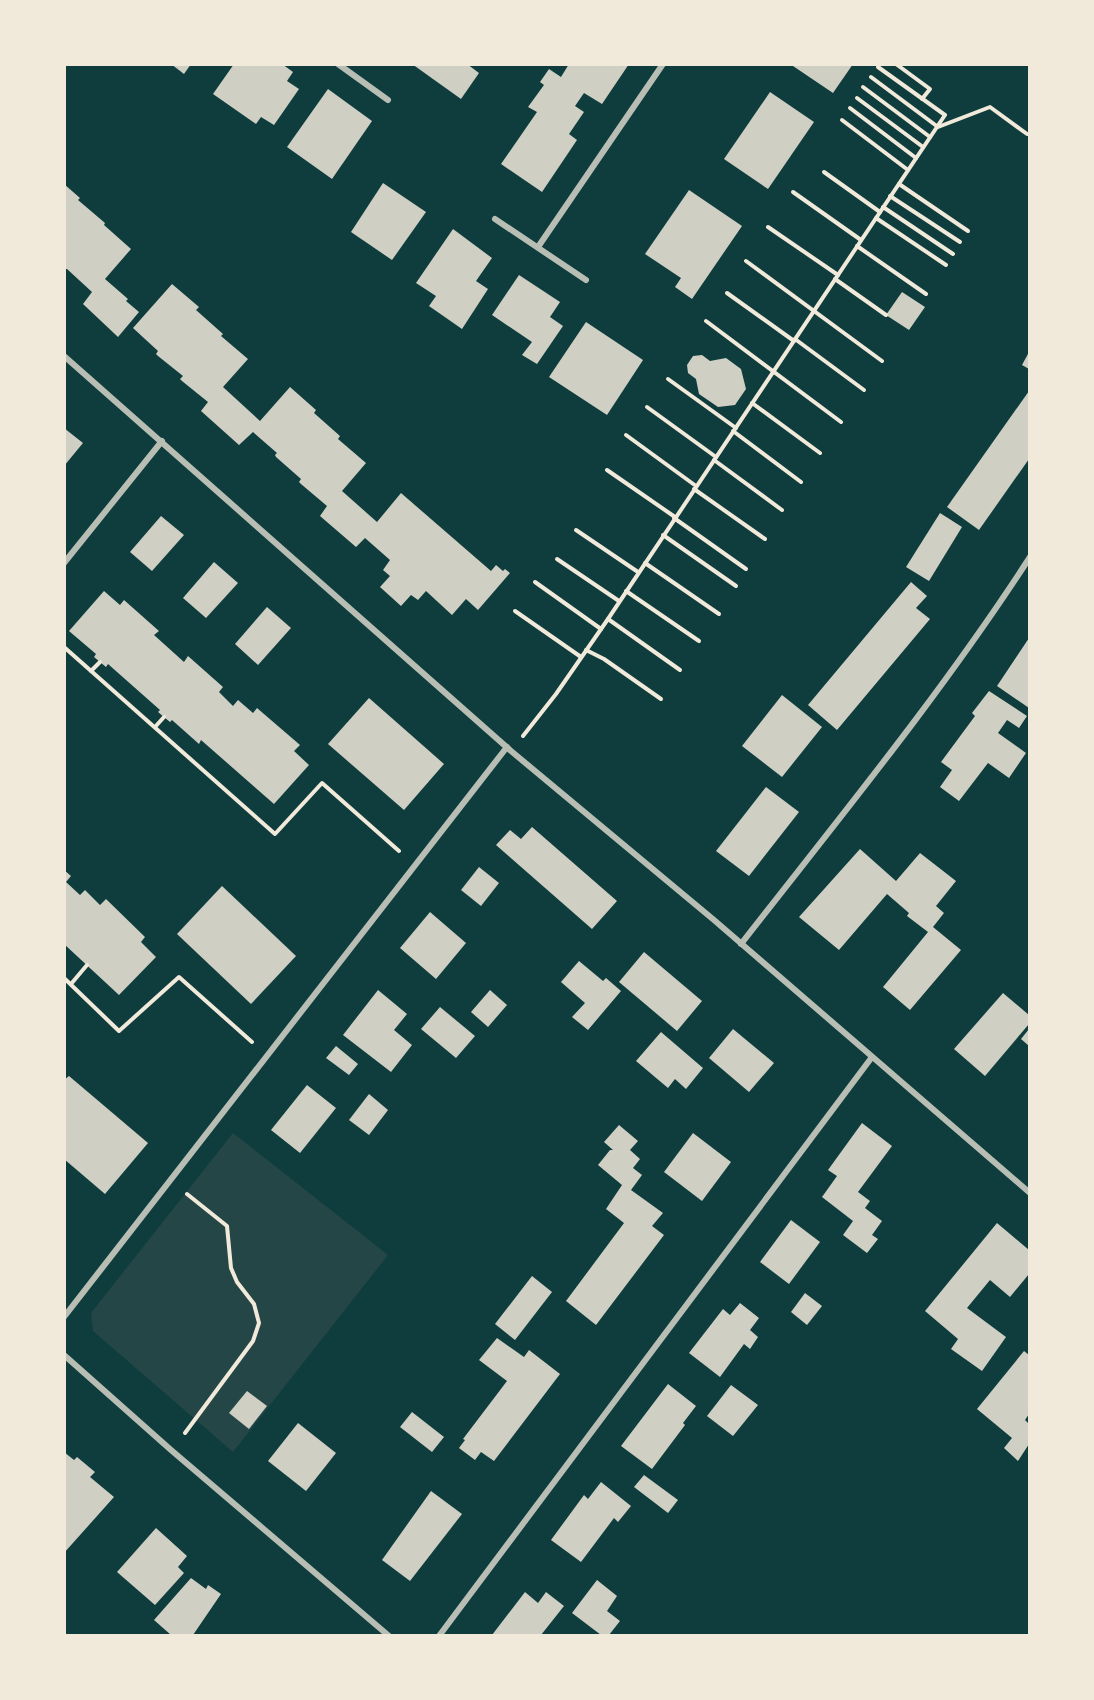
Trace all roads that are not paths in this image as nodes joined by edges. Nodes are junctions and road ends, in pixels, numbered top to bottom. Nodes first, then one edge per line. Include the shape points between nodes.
1 (338, 64) edge
2 (663, 64) edge
3 (388, 100) dead end
4 (495, 219) dead end
5 (538, 247) junction
6 (586, 280) dead end
7 (64, 356) edge
8 (162, 441) junction
9 (1029, 557) edge
10 (64, 563) edge
11 (509, 748) junction
12 (741, 944) junction
13 (872, 1057) junction
14 (1029, 1193) edge
15 (64, 1317) edge
16 (64, 1355) edge
17 (388, 1635) edge
18 (439, 1635) edge

1 - 3 street
2 - 5 street
4 - 5 street
5 - 6 street
7 - 8 street
8 - 10 street
8 - 11 street
9 - 12 street via 993,614 892,753
11 - 12 street
11 - 15 street
12 - 13 street
13 - 14 street
13 - 18 street
16 - 17 street

